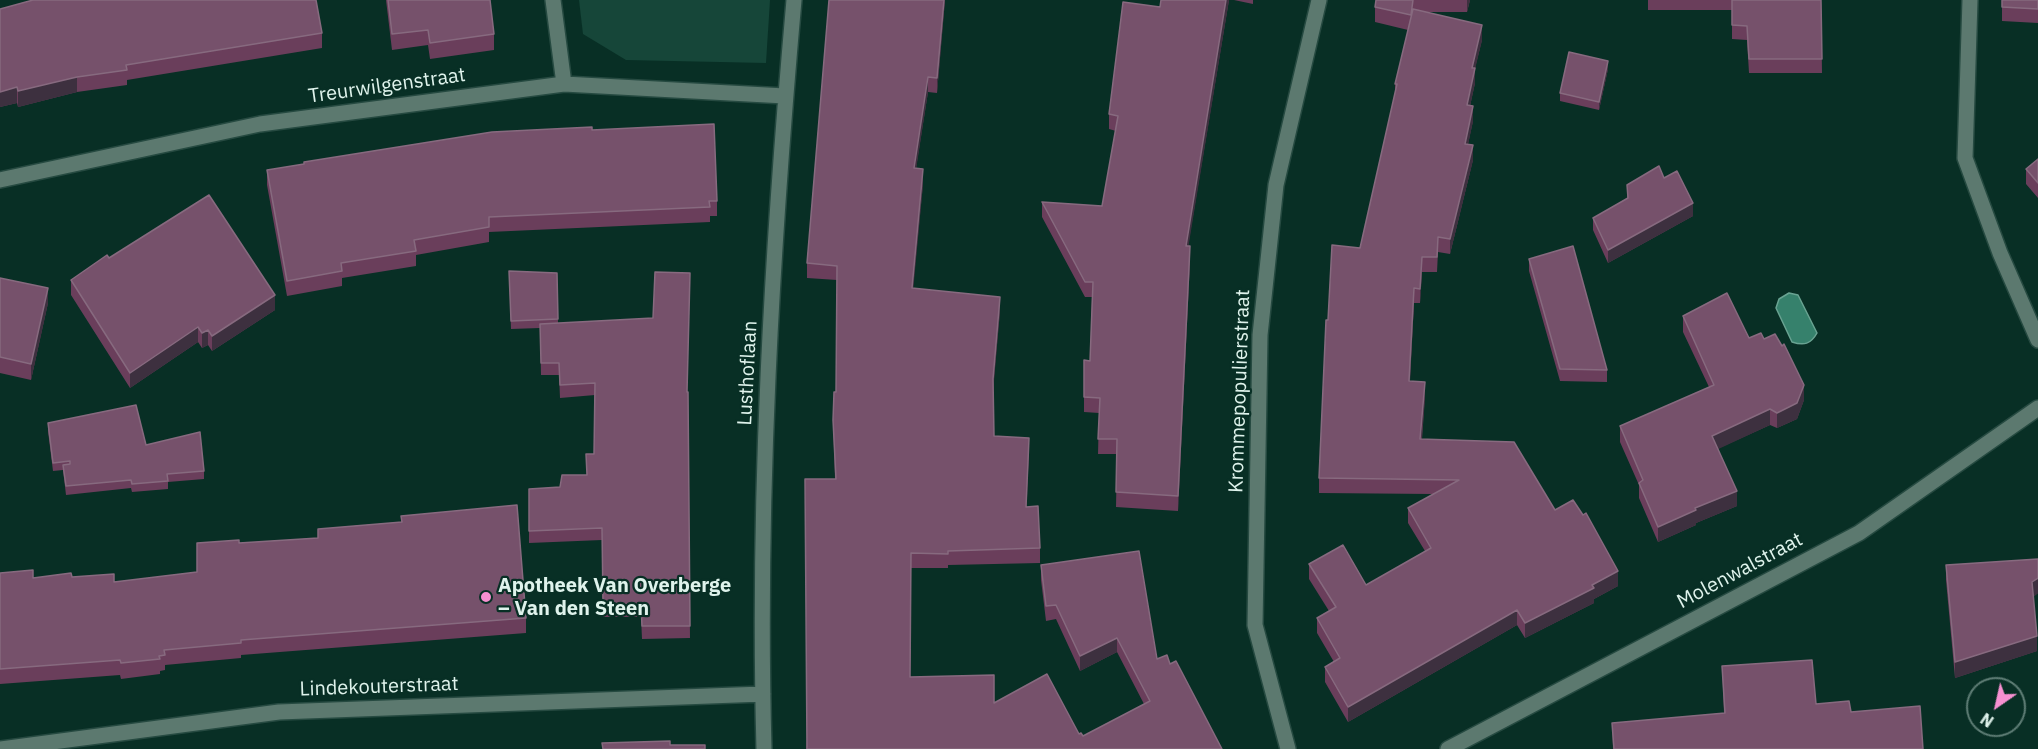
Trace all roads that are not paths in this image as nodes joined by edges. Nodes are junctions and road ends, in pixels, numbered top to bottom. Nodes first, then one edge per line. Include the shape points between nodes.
1 (553, 0) edge
2 (794, 0) edge
3 (1319, 0) edge
4 (1970, 0) edge
5 (564, 84) junction
6 (785, 96) junction
7 (0, 180) edge
8 (2038, 340) edge
9 (2038, 408) edge
10 (763, 694) junction
11 (0, 749) edge
12 (764, 749) edge
13 (1288, 749) edge
14 (1448, 749) edge

1 - 5 street
2 - 6 street, Lusthoflaan
3 - 13 street, Krommepopulierstraat via 1276,184 1260,335 1256,625
4 - 8 street via 1965,158
5 - 6 street, Treurwilgenstraat
5 - 7 street, Treurwilgenstraat via 260,124
6 - 10 street, Lusthoflaan via 766,415
9 - 14 street, Molenwalstraat via 1858,533
10 - 11 street, Lindekouterstraat via 279,712
10 - 12 street, Lusthoflaan

